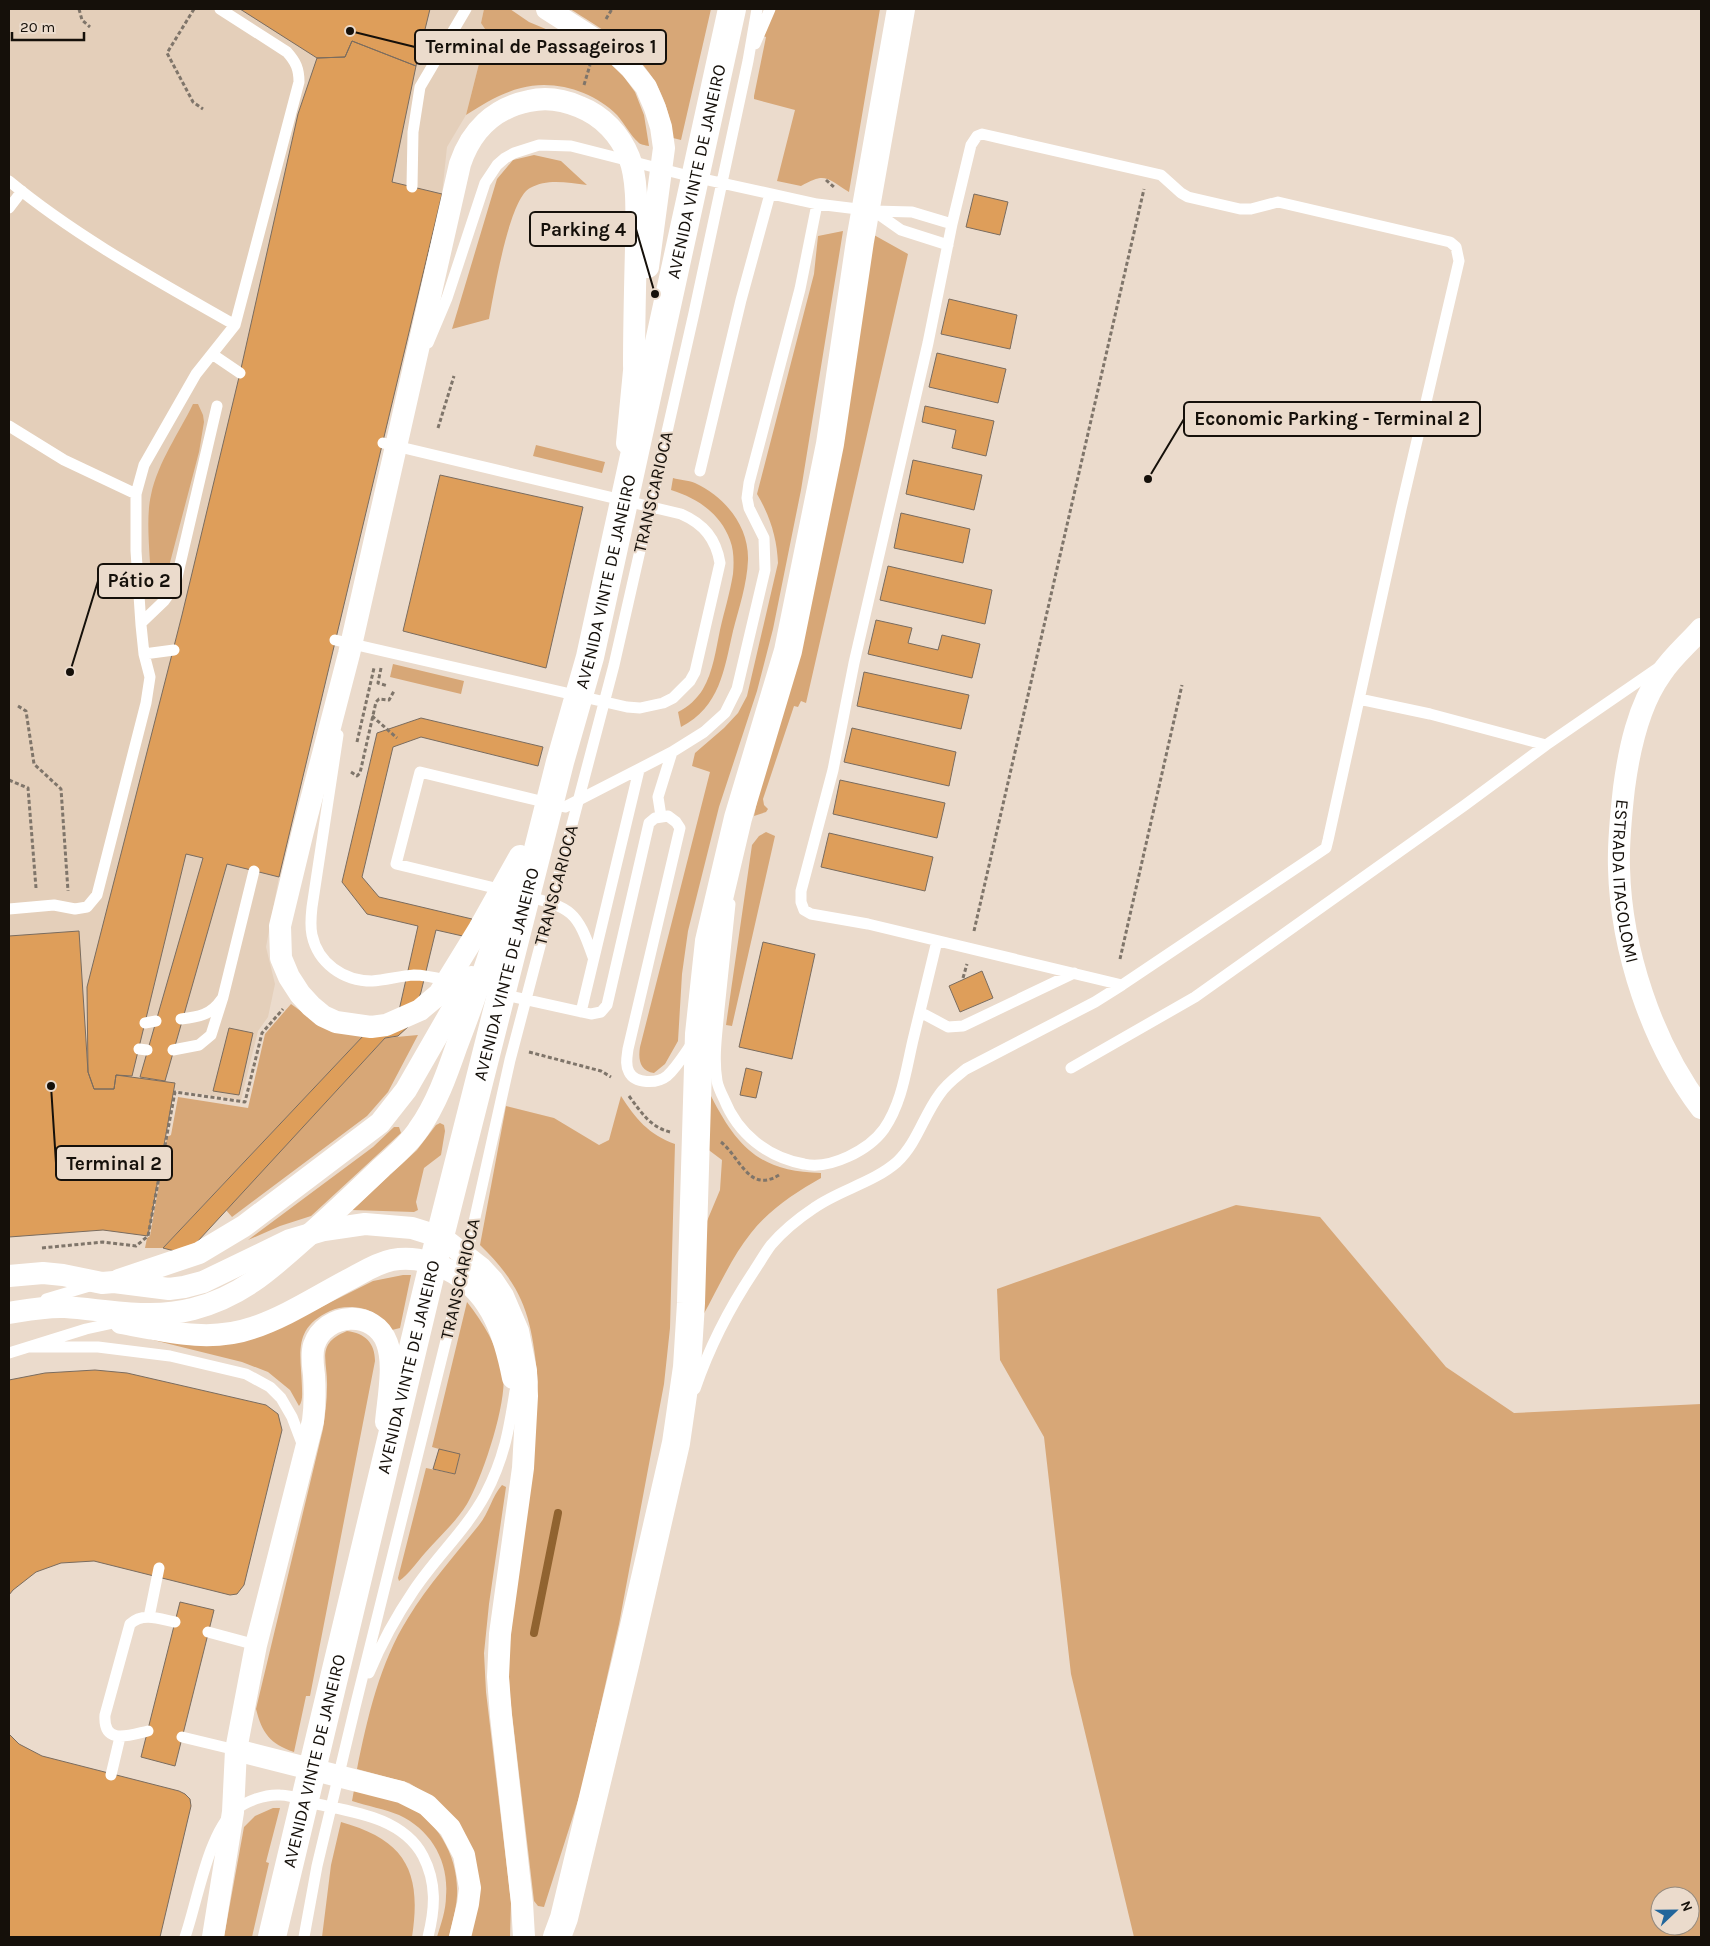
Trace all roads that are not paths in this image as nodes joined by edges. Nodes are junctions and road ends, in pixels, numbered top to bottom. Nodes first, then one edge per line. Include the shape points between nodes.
1 (220, 9) edge
2 (466, 9) edge
3 (547, 9) edge
4 (732, 9) edge
5 (757, 9) edge
6 (770, 9) edge
7 (901, 9) edge
8 (748, 61) junction
9 (9, 181) edge
10 (412, 187) dead end
11 (22, 191) junction
12 (770, 194) junction
13 (817, 204) junction
14 (9, 208) edge
15 (874, 211) junction
16 (952, 224) junction
17 (948, 245) junction
18 (235, 325) junction
19 (212, 354) junction
20 (634, 365) junction
21 (240, 373) dead end
22 (410, 386) junction
23 (217, 406) dead end
24 (9, 426) edge
25 (383, 443) dead end
26 (700, 472) dead end
27 (136, 494) junction
28 (620, 530) junction
29 (140, 623) junction
30 (1700, 633) edge
31 (342, 647) junction
32 (174, 650) dead end
33 (1680, 652) junction
34 (144, 654) junction
35 (1359, 699) junction
36 (1546, 746) junction
37 (672, 752) junction
38 (560, 762) junction
39 (639, 770) junction
40 (661, 816) junction
41 (738, 818) junction
42 (520, 856) junction
43 (254, 871) dead end
44 (9, 909) edge
45 (498, 930) junction
46 (936, 940) junction
47 (593, 957) junction
48 (1074, 974) junction
49 (1122, 985) junction
50 (223, 997) junction
51 (580, 1012) junction
52 (920, 1012) junction
53 (181, 1019) dead end
54 (699, 1034) junction
55 (173, 1050) dead end
56 (498, 1056) junction
57 (1072, 1068) dead end
58 (1701, 1108) edge
59 (9, 1276) edge
60 (108, 1282) junction
61 (9, 1306) edge
62 (80, 1310) junction
63 (9, 1313) edge
64 (118, 1322) junction
65 (30, 1347) junction
66 (9, 1353) edge
67 (516, 1356) junction
68 (515, 1391) junction
69 (676, 1443) junction
70 (305, 1450) junction
71 (524, 1468) junction
72 (380, 1490) junction
73 (160, 1568) dead end
74 (149, 1617) junction
75 (175, 1622) dead end
76 (208, 1632) dead end
77 (256, 1645) junction
78 (355, 1707) junction
79 (148, 1731) dead end
80 (120, 1737) junction
81 (182, 1737) dead end
82 (236, 1750) junction
83 (111, 1775) dead end
84 (233, 1812) junction
85 (186, 1937) edge
86 (213, 1937) edge
87 (272, 1937) edge
88 (304, 1937) edge
89 (428, 1937) edge
90 (460, 1937) edge
91 (524, 1937) edge
92 (557, 1937) edge

1 - 18 lane via 287,52 296,61 299,72
2 - 10 lane via 420,87 413,132
3 - 20 street via 613,51 630,67 646,87 660,127 664,148
4 - 28 street, AVENIDA VINTE DE JANEIRO
5 - 8 lane, TRANSCARIOCA
6 - 8 lane, TRANSCARIOCA
7 - 41 street via 860,241 830,444 788,651
8 - 56 lane, TRANSCARIOCA via 614,665
9 - 11 lane
11 - 14 lane
11 - 18 lane via 129,265
12 - 13 lane
12 - 22 lane via 571,146 539,145 505,158 485,183 447,298
12 - 26 lane
13 - 15 lane
13 - 37 lane via 800,289 749,483 747,498 764,538 765,570 738,689 716,723
15 - 16 lane via 912,212
15 - 17 lane via 901,230
16 - 17 lane
16 - 35 lane via 971,145 982,134 1148,171 1161,175 1188,197 1240,209 1278,202 1450,242 1456,247 1459,261
17 - 46 lane via 801,897 804,910 810,914
18 - 19 lane
19 - 21 lane
19 - 27 lane via 196,374 154,446
20 - 22 street via 637,209 630,158 617,135 585,109 561,100 531,100 515,104 490,118 466,148
20 - 28 street
22 - 31 street
23 - 29 lane via 175,586
24 - 27 lane via 64,460
25 - 31 lane via 681,514 693,519 712,538 720,563 695,672 673,698 652,706 627,707
27 - 29 lane
28 - 38 street, AVENIDA VINTE DE JANEIRO via 590,657
29 - 34 lane
30 - 33 street, ESTRADA ITACOLOMI
31 - 42 street via 280,926 281,958 300,994 324,1016 354,1025 386,1025 420,1010 439,994
31 - 51 lane via 311,923 312,935 324,960 331,969 353,978 370,981 429,976
32 - 34 lane
33 - 36 lane
33 - 58 street, ESTRADA ITACOLOMI via 1660,674 1634,736 1620,819 1619,868 1632,961 1648,1010 1670,1058
34 - 44 lane via 150,677 146,703 97,895 87,907 75,909 54,906
35 - 36 lane via 1430,714
35 - 49 lane via 1326,848
36 - 57 lane via 1195,998
37 - 39 lane
37 - 40 lane via 658,797
38 - 42 street
38 - 56 street, AVENIDA VINTE DE JANEIRO
39 - 47 lane
39 - 47 lane via 565,807 420,772 396,864 558,904 572,914 583,930
40 - 51 lane via 649,823 607,1005 602,1012
40 - 54 lane via 668,816 680,828 628,1049 628,1071 633,1078 640,1080 661,1080
41 - 52 lane via 715,1064 717,1082 732,1118 744,1133 771,1154 807,1165 834,1162 873,1142 884,1130 897,1103
41 - 54 street via 709,941
42 - 45 street
43 - 50 lane
45 - 60 street via 406,1090 380,1123 222,1240 191,1256
45 - 62 street via 450,1065 429,1113 408,1143 334,1213 248,1287 210,1304 169,1312
46 - 48 lane
46 - 52 lane
47 - 51 lane
48 - 49 lane
48 - 52 lane via 964,1026 948,1027
49 - 69 lane via 966,1068 939,1095 919,1134 896,1162 813,1208 770,1246 740,1291 703,1365
50 - 53 lane via 210,1012
50 - 55 lane via 211,1035 199,1045
54 - 69 street via 691,1303 687,1367
56 - 72 street, AVENIDA VINTE DE JANEIRO via 434,1260
56 - 78 lane, TRANSCARIOCA via 463,1270
59 - 60 street via 43,1273
60 - 61 lane
60 - 67 street via 169,1289 184,1287 203,1282 290,1240 324,1230 365,1224 412,1228 449,1243 493,1281 512,1313 518,1331
62 - 63 street via 38,1308
62 - 64 street
64 - 65 lane
64 - 67 street via 191,1335 219,1335 252,1328 369,1269 392,1260 411,1259 444,1267 476,1291 488,1305
65 - 66 lane
65 - 70 lane via 98,1347 170,1356 246,1374 270,1387 281,1398
67 - 68 street
67 - 71 street via 527,1396
68 - 71 street
68 - 78 lane, TRANSCARIOCA via 508,1435 487,1491 414,1589 381,1648
69 - 92 street
70 - 72 street via 315,1410 314,1345 325,1328 333,1323 354,1318 373,1324 387,1342 391,1358
70 - 77 street
71 - 91 street via 500,1634 498,1677
72 - 87 street, AVENIDA VINTE DE JANEIRO
73 - 74 lane
74 - 75 lane
74 - 80 lane via 142,1616 130,1624 105,1715 107,1729
76 - 77 lane
77 - 82 street
78 - 88 lane, TRANSCARIOCA via 317,1866
79 - 80 lane
80 - 83 lane
81 - 82 lane
82 - 84 street
82 - 90 street via 401,1792 427,1805 450,1828 466,1863 470,1888
84 - 85 lane via 213,1842
84 - 86 street
84 - 89 lane via 248,1802 280,1795 388,1823 412,1843 422,1855 429,1872 434,1904

